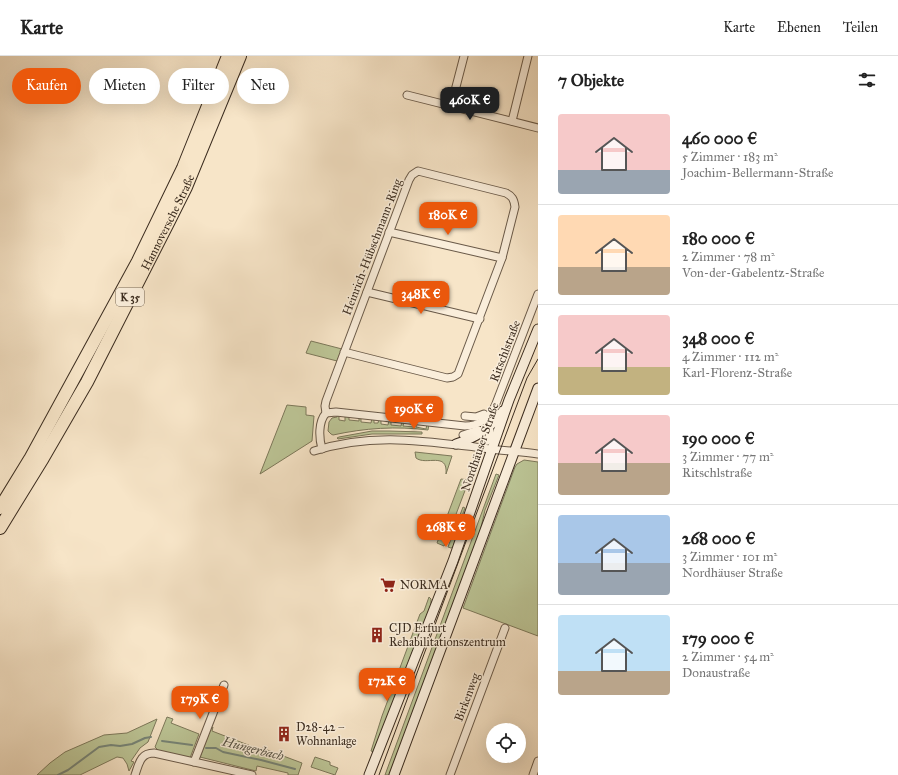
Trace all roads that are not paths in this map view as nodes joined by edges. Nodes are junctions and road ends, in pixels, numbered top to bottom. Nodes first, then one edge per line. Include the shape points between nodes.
1 (228, 56) edge
2 (240, 56) edge
3 (464, 56) edge
4 (528, 56) edge
5 (407, 95) dead end
6 (451, 106) junction
7 (512, 121) junction
8 (538, 128) edge
9 (389, 232) junction
10 (502, 258) junction
11 (367, 292) junction
12 (538, 294) edge
13 (480, 319) junction
14 (538, 330) edge
15 (344, 352) junction
16 (538, 388) edge
17 (509, 400) junction
18 (326, 413) junction
19 (465, 416) dead end
20 (488, 427) junction
21 (463, 435) dead end
22 (456, 444) junction
23 (322, 449) junction
24 (514, 451) junction
25 (314, 452) dead end
26 (538, 454) edge
27 (0, 508) edge
28 (0, 528) edge
29 (505, 628) dead end
30 (224, 685) dead end
31 (538, 761) edge
32 (194, 762) junction
33 (135, 775) edge
34 (252, 775) edge
35 (370, 775) edge
36 (394, 775) edge
37 (450, 775) edge
38 (533, 775) edge

1 - 27 highway, Hannoversche Straße / K 35 via 183,168 138,261 30,460
2 - 28 highway, Hannoversche Straße / K 35 via 186,187 169,221 87,382
3 - 6 street
4 - 7 street
5 - 6 street
6 - 7 street
7 - 8 street
9 - 10 street
9 - 10 street, Heinrich-Hübschmann-Ring via 409,180 418,171 511,196 515,207
9 - 11 street, Heinrich-Hübschmann-Ring
10 - 13 street, Heinrich-Hübschmann-Ring
11 - 13 street
11 - 15 street, Heinrich-Hübschmann-Ring
12 - 18 street, Ritschlstraße via 495,406 490,415 478,424 465,426
13 - 15 street, Heinrich-Hübschmann-Ring via 458,374 453,377 447,378
14 - 17 main road, Nordhäuser Straße
15 - 18 street, Heinrich-Hübschmann-Ring via 326,401
16 - 24 main road
17 - 20 main road, Nordhäuser Straße
17 - 22 main road via 489,427
18 - 23 street, Heinrich-Hübschmann-Ring via 321,425
19 - 20 street via 476,417
20 - 21 street
20 - 22 street
20 - 24 street
20 - 35 main road, Nordhäuser Straße via 453,561
22 - 23 street via 378,440
23 - 25 street
24 - 26 street
24 - 36 main road
29 - 37 street, Birkenweg
30 - 32 street
31 - 38 street
32 - 33 street via 150,753 142,756
32 - 34 street

